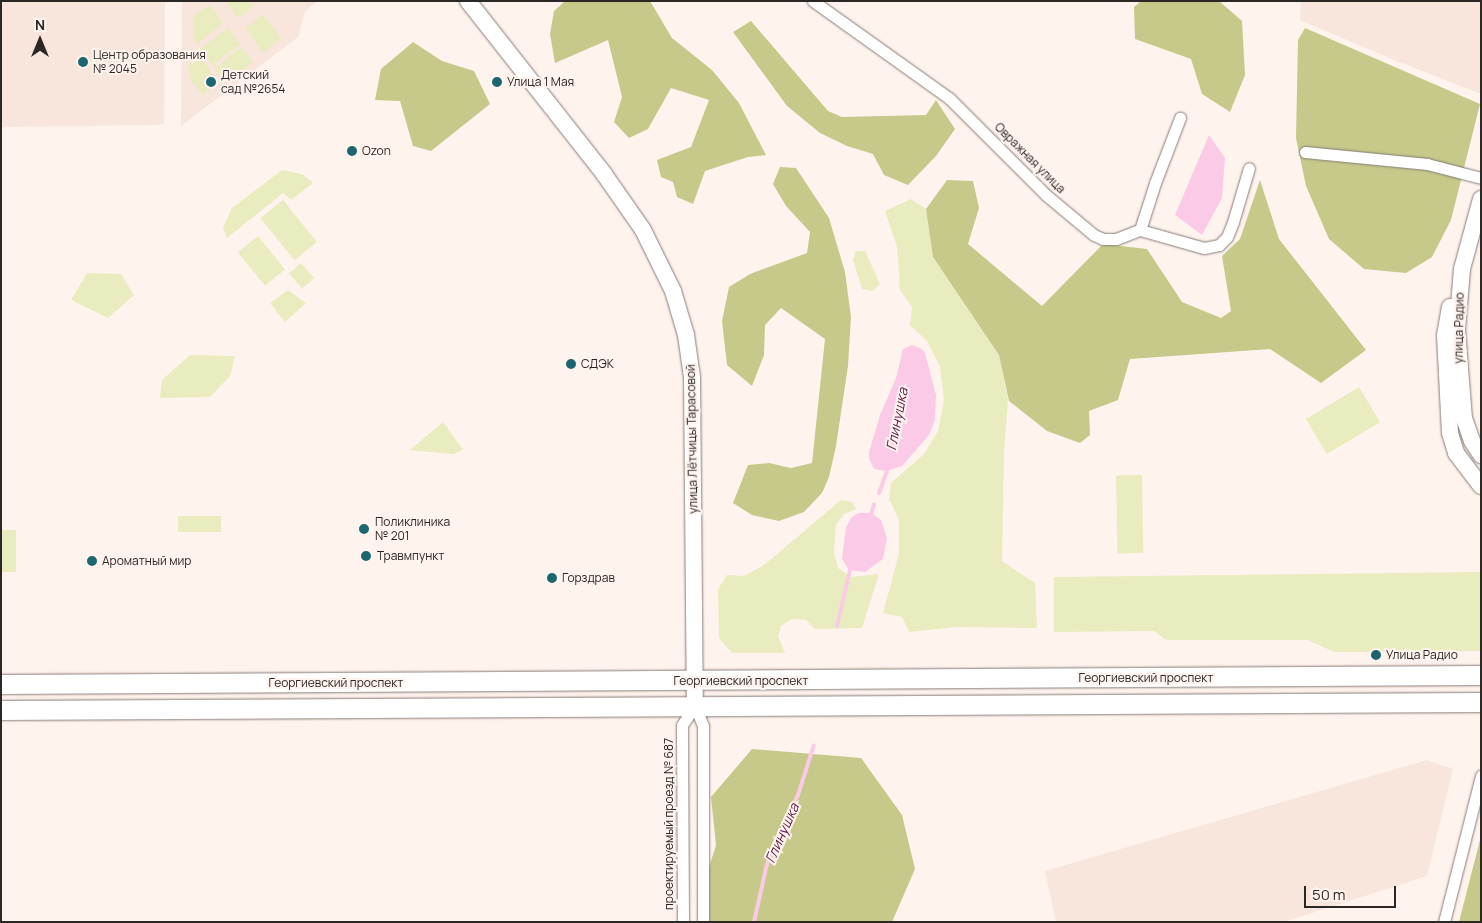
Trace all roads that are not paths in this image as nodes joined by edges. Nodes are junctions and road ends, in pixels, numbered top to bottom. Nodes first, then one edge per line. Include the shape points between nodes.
1 (468, 1) edge
2 (813, 1) edge
3 (1180, 118) dead end
4 (1305, 152) dead end
5 (1249, 168) dead end
6 (1481, 178) edge
7 (1481, 199) edge
8 (1140, 230) junction
9 (1462, 269) junction
10 (1481, 456) edge
11 (1481, 486) edge
12 (1481, 675) edge
13 (695, 681) junction
14 (1, 684) edge
15 (1481, 702) edge
16 (695, 706) junction
17 (1, 710) edge
18 (1481, 776) edge
19 (683, 922) edge
20 (703, 922) edge
21 (1444, 922) edge

1 - 13 main road, улица Лётчицы Тарасовой via 604,174 643,230 674,291 686,335 692,377
2 - 8 street, Овражная улица via 963,110 1046,195 1094,235 1110,240
3 - 8 street
4 - 6 street via 1428,164
5 - 8 street via 1234,222 1219,245 1204,248
7 - 9 main road, улица Радио
9 - 10 main road, улица Радио via 1457,330 1462,403 1467,430
9 - 11 main road via 1445,335 1450,432 1456,453
12 - 13 main road, Георгиевский проспект
13 - 14 main road, Георгиевский проспект
13 - 16 main road, улица Лётчицы Тарасовой
15 - 16 main road, Георгиевский проспект
16 - 17 main road, Георгиевский проспект
16 - 19 street, проектируемый проезд № 687 via 682,725
16 - 20 street via 703,726
18 - 21 street

